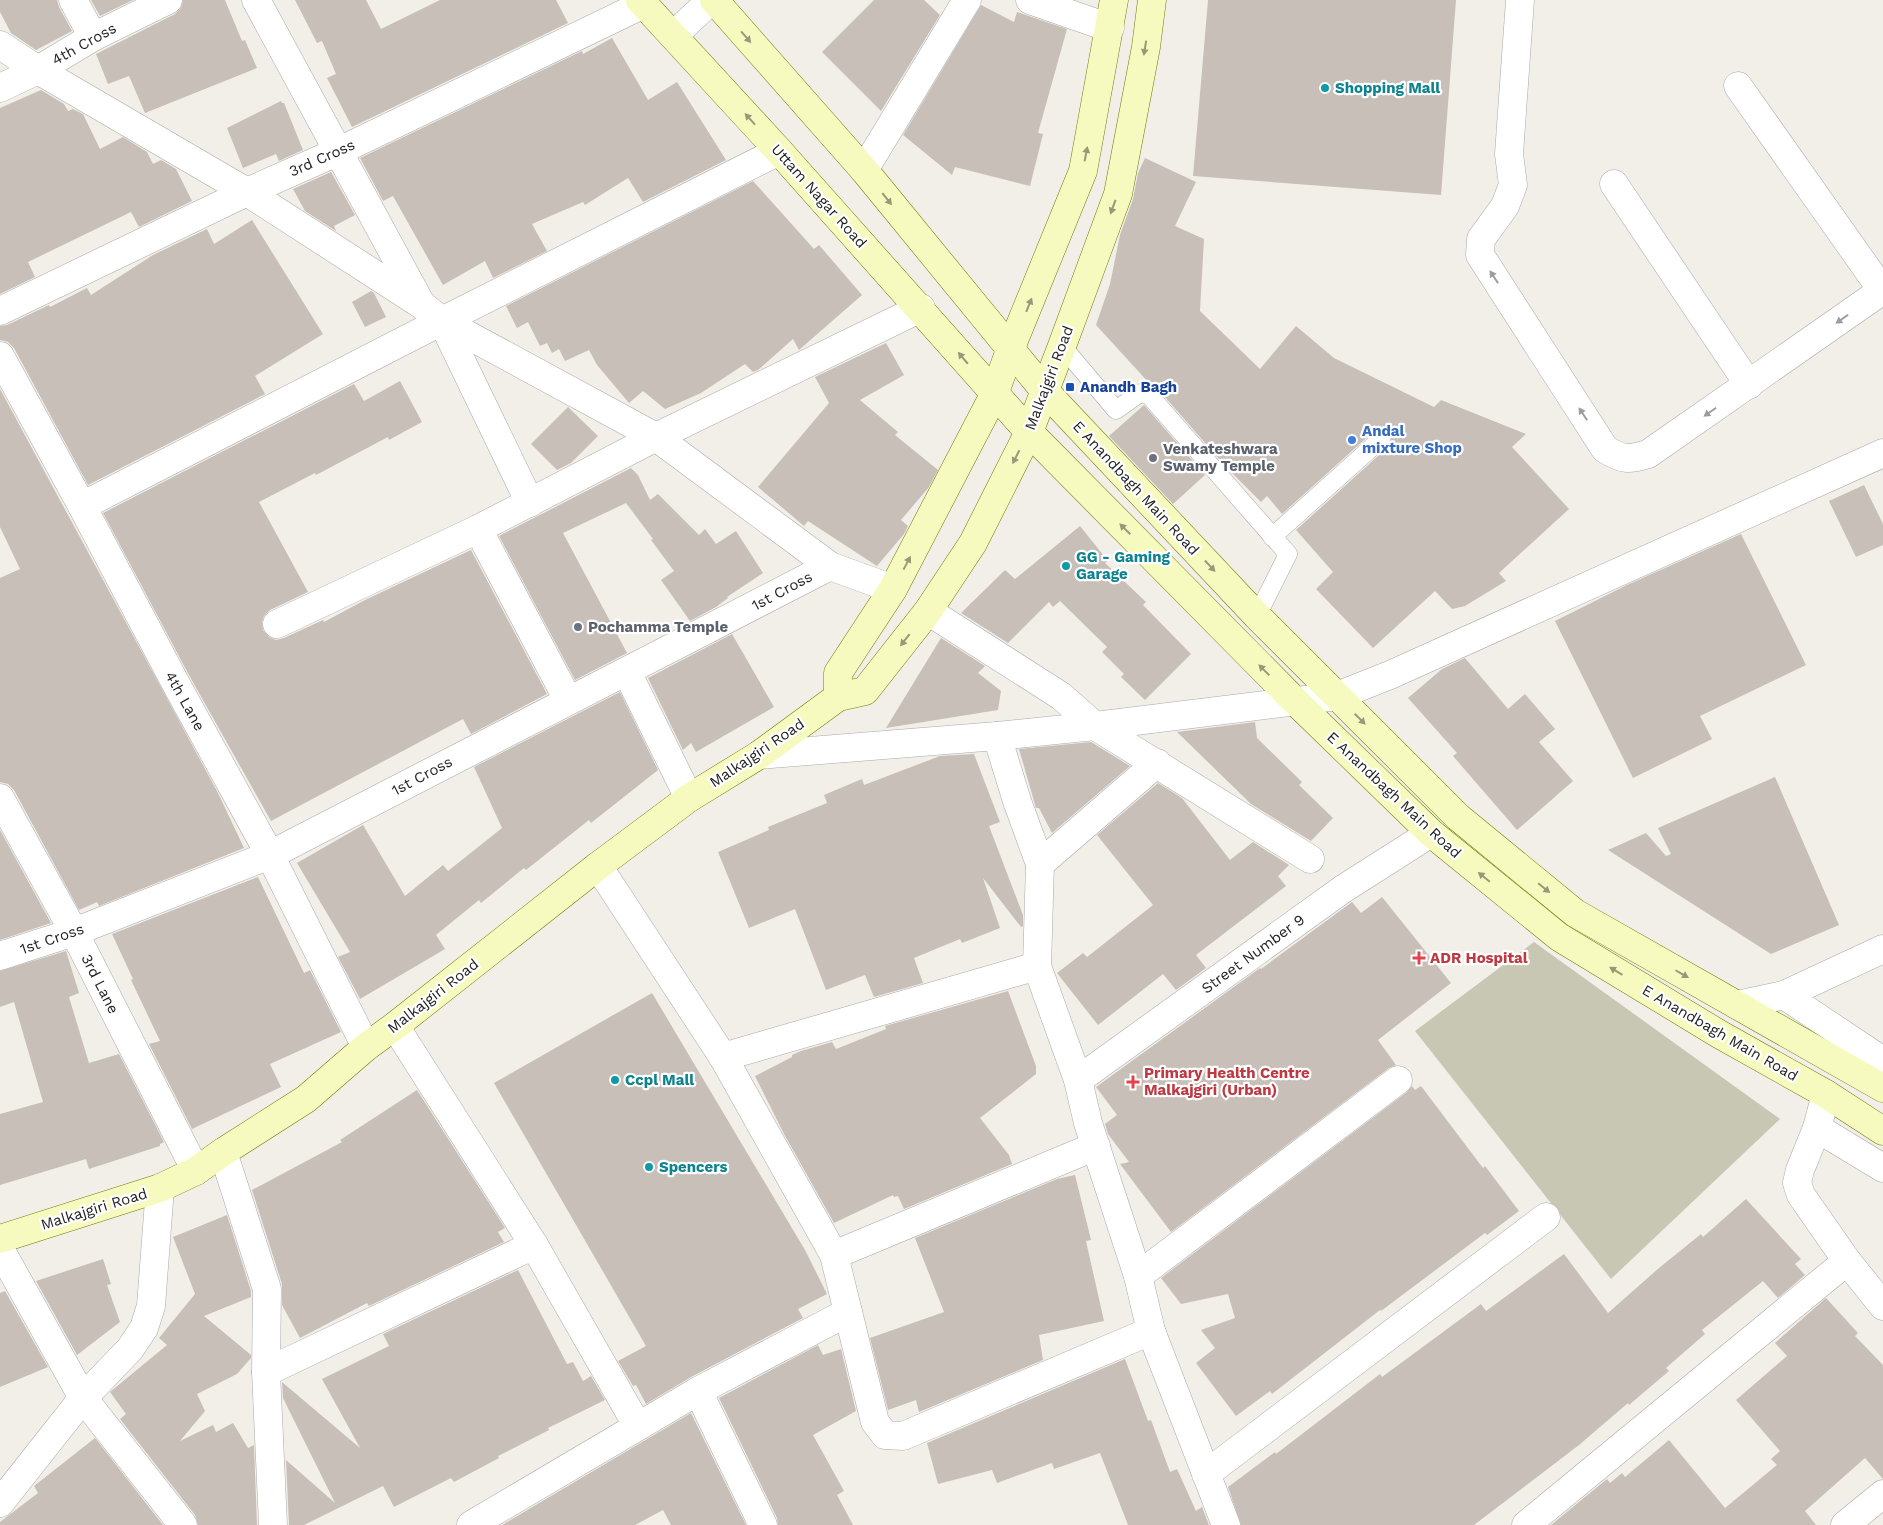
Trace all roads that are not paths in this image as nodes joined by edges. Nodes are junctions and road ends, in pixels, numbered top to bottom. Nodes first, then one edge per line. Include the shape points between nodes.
1 (73, 0) edge
2 (168, 0) edge
3 (256, 0) edge
4 (713, 0) edge
5 (967, 0) edge
6 (1030, 0) edge
7 (1114, 0) edge
8 (1152, 0) edge
9 (1520, 0) edge
10 (642, 2) edge
11 (1110, 28) junction
12 (674, 35) junction
13 (93, 37) junction
14 (0, 44) edge
15 (38, 70) junction
16 (1738, 86) dead end
17 (0, 88) edge
18 (780, 151) junction
19 (337, 152) junction
20 (864, 170) junction
21 (1614, 184) dead end
22 (247, 192) junction
23 (1883, 290) edge
24 (921, 308) junction
25 (0, 311) edge
26 (432, 313) junction
27 (1062, 346) junction
28 (1010, 350) junction
29 (0, 356) edge
30 (1749, 385) junction
31 (1044, 390) junction
32 (994, 395) junction
33 (1029, 432) junction
34 (656, 437) junction
35 (1381, 439) dead end
36 (1883, 453) edge
37 (530, 503) junction
38 (82, 506) junction
39 (478, 529) junction
40 (1272, 537) junction
41 (830, 566) junction
42 (893, 589) junction
43 (928, 610) junction
44 (1257, 616) junction
45 (277, 624) dead end
46 (627, 672) junction
47 (1337, 696) junction
48 (838, 697) junction
49 (568, 700) junction
50 (1294, 700) junction
51 (1095, 726) junction
52 (997, 736) junction
53 (759, 755) junction
54 (1157, 764) junction
55 (0, 798) edge
56 (689, 798) junction
57 (1431, 833) junction
58 (270, 855) junction
59 (1310, 859) dead end
60 (1040, 864) junction
61 (598, 866) junction
62 (74, 932) junction
63 (1883, 949) edge
64 (0, 956) edge
65 (1037, 966) junction
66 (1784, 995) junction
67 (1737, 1005) junction
68 (395, 1026) junction
69 (366, 1047) junction
70 (723, 1056) junction
71 (1883, 1061) edge
72 (1078, 1080) junction
73 (1398, 1080) dead end
74 (1883, 1088) edge
75 (1826, 1094) junction
76 (1817, 1128) junction
77 (1883, 1131) edge
78 (1096, 1146) junction
79 (223, 1152) junction
80 (1883, 1168) edge
81 (196, 1171) junction
82 (160, 1188) junction
83 (1546, 1217) dead end
84 (0, 1239) edge
85 (534, 1245) junction
86 (0, 1249) edge
87 (834, 1255) junction
88 (1846, 1261) junction
89 (1138, 1276) junction
90 (1883, 1306) edge
91 (848, 1312) junction
92 (1151, 1331) junction
93 (266, 1372) junction
94 (698, 1391) junction
95 (83, 1398) junction
96 (637, 1426) junction
97 (1206, 1474) junction
98 (1883, 1494) edge
99 (0, 1503) edge
100 (183, 1525) edge
101 (273, 1525) edge
102 (471, 1525) edge
103 (763, 1525) edge
104 (1226, 1525) edge
105 (1526, 1525) edge
106 (1845, 1525) edge

1 - 13 street
2 - 13 street, 4th Cross
3 - 19 street
4 - 12 street
4 -> 20 street
5 - 20 street
6 - 11 street
7 - 11 street
8 -> 27 street, Malkajgiri Road via 1118,194
30 -> 9 street via 1648,454 1630,460 1617,457 1605,449 1480,255 1481,239 1505,206 1512,185 1509,154
10 - 12 street, Uttam Nagar Road
10 - 19 street, 3rd Cross
28 -> 11 street via 1083,171
18 -> 12 street, Uttam Nagar Road
13 - 15 street, 4th Cross
14 - 15 street
15 - 17 street, 4th Cross
15 - 22 street
16 - 23 street
18 - 24 street, Uttam Nagar Road
18 - 26 street
19 - 22 street, 3rd Cross
19 - 26 street
20 -> 28 street
21 - 30 street
22 - 25 street, 3rd Cross
22 - 26 street
23 -> 30 street
32 -> 24 street, Uttam Nagar Road
24 - 34 street
26 - 34 street
26 - 37 street
26 - 38 street
27 - 31 street, Malkajgiri Road
27 - 40 lane via 1116,410 1140,393 1149,395
28 - 31 street, E Anandbagh Main Road
28 - 32 street
29 - 38 street, 4th Lane
31 - 33 street, Malkajgiri Road
31 -> 44 street, E Anandbagh Main Road
32 - 33 street, E Anandbagh Main Road
42 -> 32 street
33 -> 43 street, Malkajgiri Road via 973,543
50 -> 33 street, E Anandbagh Main Road
34 - 37 street
34 - 41 street
35 - 40 lane
36 - 47 street
37 - 39 street
38 - 58 street, 4th Lane
39 - 45 street
39 - 49 street
40 - 44 lane via 1288,554
41 - 42 street
41 - 46 street, 1st Cross
42 - 48 street via 838,673
43 -> 48 street, Malkajgiri Road via 865,691
43 - 51 street via 1061,696
44 - 47 street, E Anandbagh Main Road
46 - 49 street, 1st Cross
46 - 56 street
47 - 50 street
47 -> 67 street, E Anandbagh Main Road via 1458,817 1575,913
48 - 53 street, Malkajgiri Road
49 - 58 street, 1st Cross
50 - 51 street
50 - 57 street, E Anandbagh Main Road
51 - 52 street
51 - 54 street
52 - 53 street
52 - 60 street
53 - 56 street, Malkajgiri Road
54 - 59 street
54 - 60 street
55 - 62 street, 3rd Lane
56 - 61 street, Malkajgiri Road
57 - 72 street, Street Number 9 via 1343,890
75 -> 57 street, E Anandbagh Main Road via 1718,1034 1559,937
58 - 62 street, 1st Cross
58 - 69 street, 4th Lane
60 - 65 street
61 - 68 street, Malkajgiri Road
61 - 70 street
62 - 64 street, 1st Cross
62 - 81 street, 3rd Lane
63 - 66 street
65 - 70 street
65 - 72 street
66 - 67 street
66 - 71 street
67 - 74 street, E Anandbagh Main Road
68 - 69 street, Malkajgiri Road
68 - 85 street
69 - 79 street, Malkajgiri Road via 306,1099
70 - 87 street
72 - 78 street
73 - 89 street
75 - 76 street
75 - 77 street, E Anandbagh Main Road
76 - 80 street
76 - 88 street via 1797,1183 1801,1195
78 - 87 street
78 - 89 street
79 - 81 street, Malkajgiri Road
79 - 93 street via 267,1289
81 - 82 street, Malkajgiri Road
82 - 84 street, Malkajgiri Road
82 - 95 street via 151,1306 144,1328 130,1349
83 - 97 street
85 - 93 street
85 - 96 street
86 - 95 street
87 - 91 street
88 - 90 street
88 - 105 street
89 - 92 street
91 - 92 street via 875,1422 885,1435 903,1436
91 - 94 street
92 - 97 street
93 - 101 street
94 - 96 street
94 - 103 street
95 - 99 street
95 - 100 street
96 - 102 street
97 - 104 street
98 - 106 street

